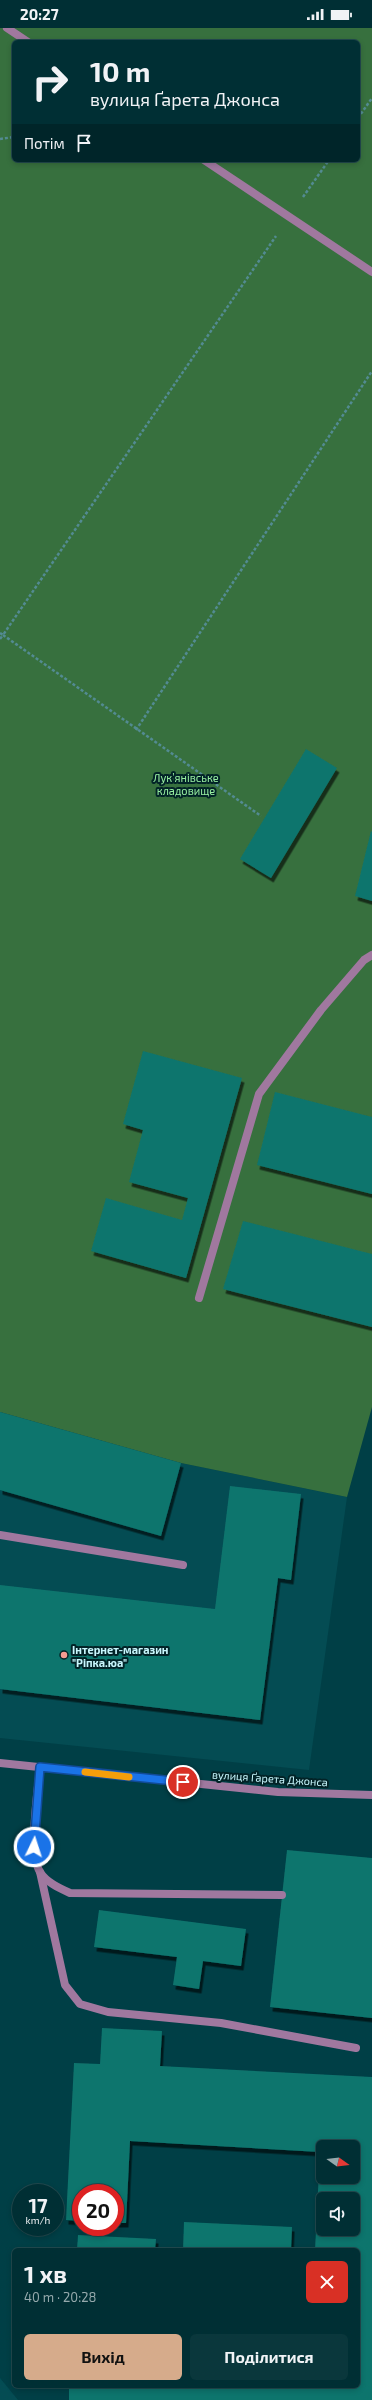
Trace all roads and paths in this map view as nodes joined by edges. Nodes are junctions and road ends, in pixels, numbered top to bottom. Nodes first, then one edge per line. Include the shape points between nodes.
1 (7, 28) edge
2 (25, 40) edge
3 (372, 98) edge
4 (360, 115) edge
5 (12, 137) edge
6 (0, 139) edge
7 (207, 162) edge
8 (327, 162) edge
9 (289, 216) junction
10 (372, 272) edge
11 (372, 371) edge
12 (2, 634) edge
13 (0, 639) edge
14 (136, 730) junction
15 (261, 816) dead end
16 (372, 955) edge
17 (199, 1298) dead end
18 (0, 1535) edge
19 (183, 1565) dead end
20 (0, 1763) edge
21 (40, 1767) junction
22 (372, 1795) edge
23 (40, 1872) junction
24 (282, 1895) dead end
25 (356, 2048) dead end

1 - 2 street
3 - 4 path
5 - 6 path
7 - 9 street
8 - 9 path
9 - 10 street
9 - 12 path
11 - 14 path
12 - 13 path
12 - 14 path
14 - 15 path
16 - 17 street via 364,960 321,1010 259,1094
18 - 19 street
20 - 21 street, вулиця Ґарета Джонса
21 - 22 street, вулиця Ґарета Джонса via 278,1792
21 - 23 street via 34,1847
23 - 24 street via 54,1886 70,1893
23 - 25 street via 65,1985 80,2004 108,2012 221,2023

